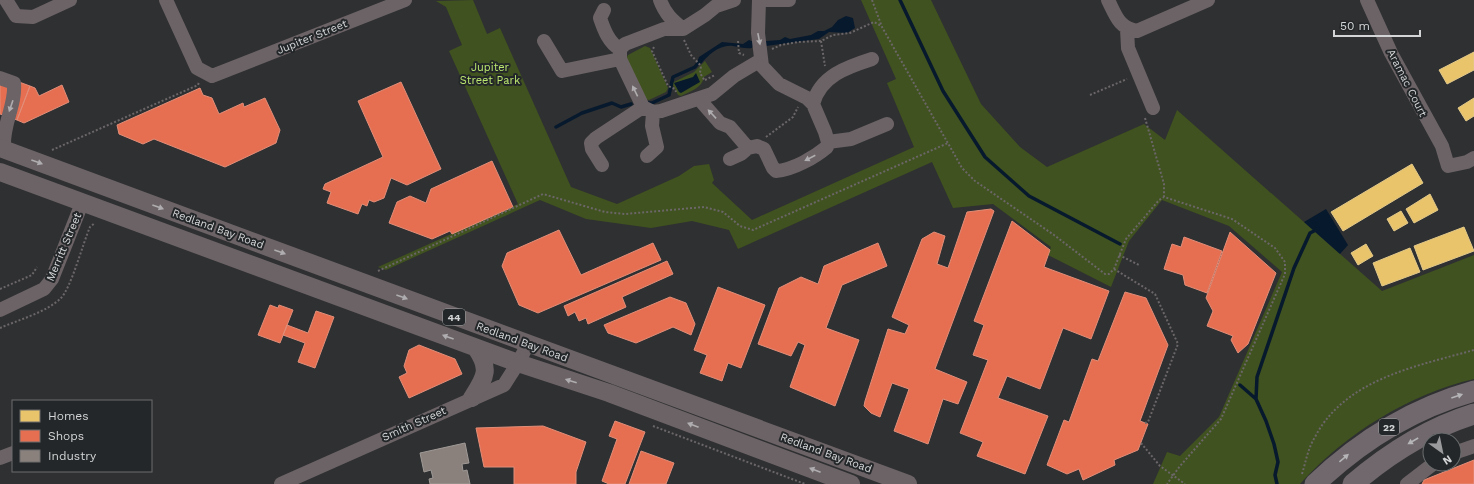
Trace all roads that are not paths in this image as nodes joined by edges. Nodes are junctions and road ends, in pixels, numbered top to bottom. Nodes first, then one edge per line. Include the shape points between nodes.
1 (6, 0) edge
2 (70, 0) edge
3 (166, 0) edge
4 (405, 0) edge
5 (734, 0) edge
6 (759, 0) edge
7 (789, 0) edge
8 (1108, 0) edge
9 (1208, 0) edge
10 (1367, 0) edge
11 (717, 3) edge
12 (662, 5) edge
13 (604, 10) dead end
14 (1127, 29) junction
15 (682, 32) junction
16 (656, 38) junction
17 (544, 41) dead end
18 (620, 54) junction
19 (761, 54) junction
20 (872, 59) dead end
21 (0, 78) edge
22 (699, 99) junction
23 (813, 104) junction
24 (648, 110) junction
25 (1148, 112) road end
26 (887, 124) dead end
27 (828, 142) junction
28 (748, 148) junction
29 (2, 149) edge
30 (647, 156) dead end
31 (1474, 158) edge
32 (730, 159) dead end
33 (602, 165) dead end
34 (0, 172) edge
35 (82, 203) junction
36 (0, 310) edge
37 (528, 344) junction
38 (476, 348) junction
39 (518, 364) junction
40 (1474, 391) edge
41 (472, 398) junction
42 (1474, 414) edge
43 (1474, 446) edge
44 (1462, 450) edge
45 (12, 453) edge
46 (0, 458) edge
47 (1423, 472) edge
48 (1307, 482) edge
49 (904, 483) edge
50 (281, 484) edge
51 (851, 484) edge
52 (1353, 484) edge
53 (1407, 484) edge

1 - 2 street via 16,16 33,17
3 - 4 street, Jupiter Street via 197,68 212,76
5 - 11 street
6 - 7 street
6 -> 19 street via 758,33
8 - 14 street via 1119,22
9 - 14 street via 1137,31
10 - 31 street, Aramac Court via 1394,58 1442,146 1448,166
11 - 15 street
12 - 15 street
12 - 16 street
13 - 18 street via 600,18 603,27
14 - 25 street via 1128,48
15 - 16 street via 664,29
16 - 18 street via 625,44
17 - 18 street via 562,71
24 -> 18 street
19 - 22 street via 712,94
19 - 23 street via 762,66 779,84 807,98
20 - 23 street via 851,66 829,78 820,85
21 -> 29 street via 14,83 15,95 3,136
22 - 24 street
28 -> 22 street via 730,127 720,123
23 - 27 street
24 - 30 street via 657,148
24 - 33 street via 591,143
26 - 27 street via 851,139
27 -> 28 street via 827,147 821,152 783,171 776,171 773,168 764,149 757,146
28 - 32 street
29 -> 37 main road, Redland Bay Road / 44
34 - 35 main road, Redland Bay Road / 44
35 - 36 street, Merritt Street via 52,280 44,289
38 -> 35 main road, Redland Bay Road / 44
37 - 39 street, Smith Street
37 - 49 main road, Redland Bay Road / 44
38 - 39 main road, Redland Bay Road / 44
38 - 41 main road via 483,358 486,372
39 - 41 street, Smith Street via 504,384
51 -> 39 main road, Redland Bay Road / 44 via 609,393
48 -> 40 highway, 22 via 1394,425 1425,408
41 - 50 street, Smith Street
42 -> 52 highway, 22 via 1394,452
43 - 44 street
45 - 46 street
47 - 53 street

